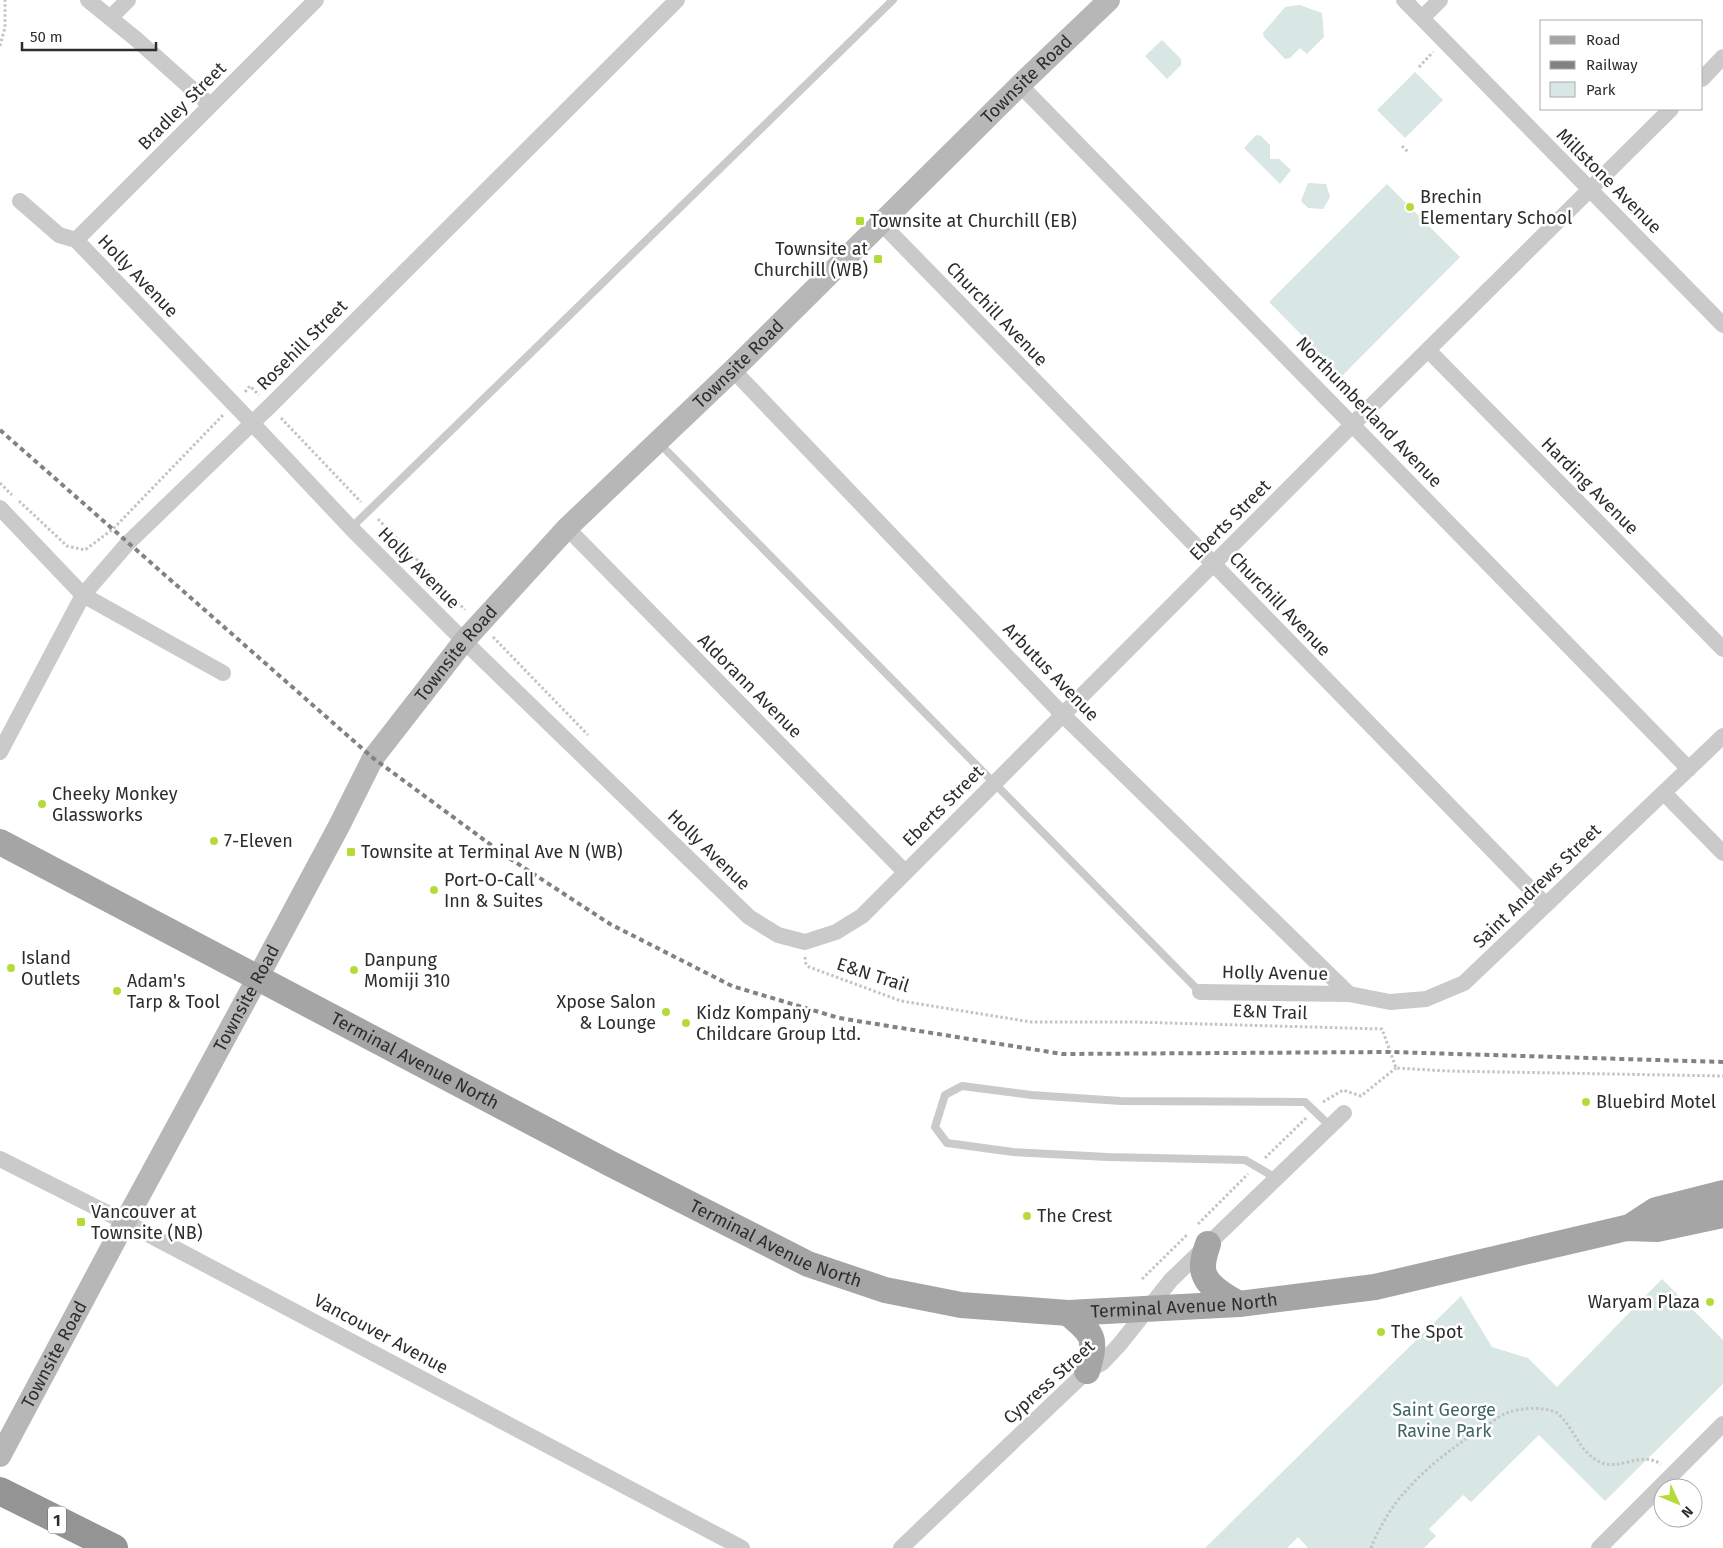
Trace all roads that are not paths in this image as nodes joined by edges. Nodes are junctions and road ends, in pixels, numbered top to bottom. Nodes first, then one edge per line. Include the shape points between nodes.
1 (88, 0) edge
2 (128, 0) edge
3 (316, 0) edge
4 (677, 0) edge
5 (893, 0) edge
6 (1109, 0) edge
7 (1404, 0) edge
8 (1440, 0) edge
9 (110, 18) junction
10 (1422, 18) junction
11 (1723, 58) edge
12 (1703, 78) edge
13 (1020, 85) junction
14 (210, 105) junction
15 (1671, 110) edge
16 (1590, 190) junction
17 (20, 201) dead end
18 (881, 223) junction
19 (76, 240) junction
20 (1723, 325) edge
21 (1428, 350) junction
22 (733, 370) junction
23 (252, 423) junction
24 (1353, 424) junction
25 (658, 442) junction
26 (0, 508) edge
27 (351, 528) junction
28 (567, 528) junction
29 (1214, 564) junction
30 (83, 595) junction
31 (464, 641) junction
32 (1723, 649) edge
33 (223, 674) dead end
34 (1064, 715) junction
35 (1723, 736) edge
36 (0, 752) edge
37 (1689, 768) junction
38 (995, 782) junction
39 (1664, 792) junction
40 (0, 842) edge
41 (1723, 853) edge
42 (905, 872) junction
43 (1546, 905) junction
44 (805, 949) joint
45 (257, 979) junction
46 (1200, 992) joint
47 (1349, 994) junction
48 (1344, 1113) dead end
49 (1330, 1126) junction
50 (0, 1159) edge
51 (1276, 1178) junction
52 (1723, 1193) edge
53 (1723, 1215) edge
54 (125, 1222) junction
55 (1630, 1227) junction
56 (1208, 1244) junction
57 (1239, 1304) junction
58 (1149, 1309) junction
59 (1068, 1313) junction
60 (1087, 1371) junction
61 (1723, 1424) edge
62 (0, 1456) edge
63 (0, 1492) edge
64 (114, 1548) edge
65 (742, 1548) edge
66 (901, 1548) edge
67 (1599, 1548) edge

1 - 9 street
2 - 9 street
3 - 14 street, Bradley Street
4 - 23 street, Rosehill Street
5 - 27 lane
6 - 13 street, Townsite Road
7 - 10 street, Millstone Avenue
8 - 10 street
9 - 14 street
10 - 16 street, Millstone Avenue
11 - 12 street
13 - 18 street, Townsite Road
13 - 24 street, Northumberland Avenue
14 - 19 street, Bradley Street
15 - 16 street, Eberts Street
16 - 20 street, Millstone Avenue
16 - 21 street, Eberts Street
17 - 19 street, Holly Avenue via 59,235
18 - 22 street, Townsite Road
18 - 29 street, Churchill Avenue
19 - 23 street, Holly Avenue
21 - 24 street, Eberts Street
21 - 32 street, Harding Avenue
22 - 25 street, Townsite Road
22 - 34 street, Arbutus Avenue
23 - 27 street, Holly Avenue
23 - 30 street, Rosehill Street via 128,543
24 - 29 street, Eberts Street
24 - 37 street, Northumberland Avenue
25 - 28 street, Townsite Road
25 - 38 lane
26 - 30 street
27 - 31 street, Holly Avenue
28 - 31 street, Townsite Road
28 - 42 street, Aldorann Avenue
29 - 34 street, Eberts Street
29 - 43 street, Churchill Avenue
30 - 33 street
30 - 36 street, Rosehill Street
31 - 44 street, Holly Avenue via 749,917
31 - 45 street, Townsite Road via 373,758
34 - 38 street, Eberts Street
34 - 47 street, Arbutus Avenue
35 - 37 street, Saint Andrews Street
37 - 39 street, Saint Andrews Street
38 - 42 street, Eberts Street
38 - 46 lane
39 - 41 street
39 - 43 street, Saint Andrews Street
40 - 45 main road, Terminal Avenue North
42 - 44 street, Eberts Street via 862,916
43 - 47 street, Saint Andrews Street via 1464,983 1426,999 1390,1002
45 - 54 street, Townsite Road
45 - 59 main road, Terminal Avenue North via 808,1264 885,1290 961,1305
46 - 47 street, Holly Avenue
48 - 49 street, Cypress Street
49 - 51 street, Cypress Street
49 - 51 lane via 1305,1102 1122,1101 1031,1095 962,1086 945,1095 935,1127 948,1143 1013,1152 1245,1160
50 - 54 street, Vancouver Avenue
51 - 56 street, Cypress Street
52 - 55 main road, Terminal Avenue North via 1656,1210
53 - 55 main road, Terminal Avenue North via 1657,1229
54 - 62 street, Townsite Road
54 - 65 street, Vancouver Avenue
55 - 57 main road, Terminal Avenue North via 1375,1287
56 - 57 main road via 1204,1275 1219,1292
56 - 58 street, Cypress Street via 1171,1280
57 - 58 main road, Terminal Avenue North
58 - 59 main road, Terminal Avenue North
58 - 60 street, Cypress Street via 1102,1363
59 - 60 main road via 1085,1327 1093,1339
60 - 66 street, Cypress Street
61 - 67 street
63 - 64 highway, 1

